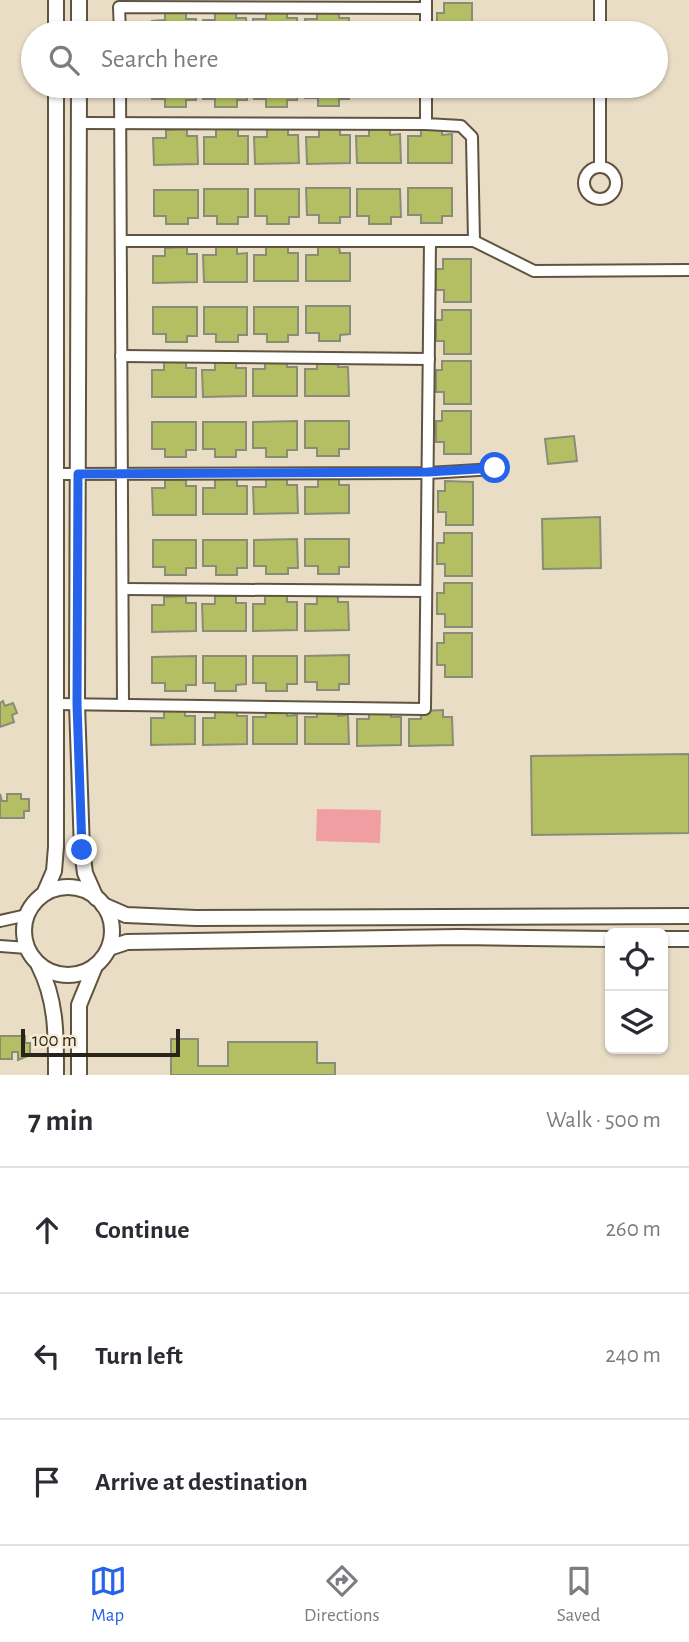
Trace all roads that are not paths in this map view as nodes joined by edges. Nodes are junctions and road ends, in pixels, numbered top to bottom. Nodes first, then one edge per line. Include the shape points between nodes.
1 (56, 0) edge
2 (79, 0) edge
3 (600, 0) edge
4 (426, 4) edge
5 (56, 21) edge
6 (79, 21) edge
7 (120, 21) edge
8 (600, 21) edge
9 (56, 98) edge
10 (79, 98) edge
11 (120, 98) edge
12 (426, 98) edge
13 (600, 98) edge
14 (79, 123) junction
15 (120, 123) junction
16 (426, 124) junction
17 (600, 167) dead end
18 (121, 241) junction
19 (430, 241) junction
20 (474, 241) junction
21 (689, 270) edge
22 (121, 356) junction
23 (429, 359) junction
24 (495, 468) dead end
25 (428, 472) junction
26 (56, 474) junction
27 (78, 474) junction
28 (122, 474) junction
29 (123, 589) junction
30 (426, 591) junction
31 (56, 704) junction
32 (77, 704) junction
33 (124, 705) junction
34 (44, 894) junction
35 (99, 901) junction
36 (27, 915) junction
37 (689, 916) edge
38 (0, 921) edge
39 (605, 939) edge
40 (668, 939) edge
41 (689, 939) edge
42 (0, 946) edge
43 (27, 948) junction
44 (109, 948) junction
45 (39, 964) junction
46 (95, 966) junction
47 (56, 1075) edge
48 (79, 1075) edge

1 - 5 street
2 - 6 street
3 - 8 street
4 - 7 street via 120,7
9 - 26 street
10 - 14 street
11 - 15 street
12 - 16 street
13 - 17 street
14 - 15 street
14 - 27 street
15 - 16 street
15 - 18 street
16 - 20 street via 461,126 472,137
18 - 19 street
18 - 22 street
19 - 20 street
19 - 23 street
20 - 21 street via 534,271
22 - 23 street
22 - 28 street
23 - 25 street
24 - 25 street
25 - 28 street
25 - 30 street
26 - 27 street
26 - 31 street
27 - 28 street
27 - 32 street
28 - 29 street
29 - 30 street
29 - 33 street
30 - 33 street via 425,709
31 - 32 street
31 - 34 street via 56,847 54,871
32 - 33 street
32 - 35 street via 82,850 85,873
34 - 35 street via 71,888
34 - 36 street
35 - 37 street via 126,915 196,918
35 - 44 street via 112,926
36 - 38 street
36 - 43 street
39 - 44 street via 127,942
40 - 41 street
42 - 43 street
43 - 45 street
44 - 46 street
45 - 46 street via 66,975
45 - 47 street via 49,985 56,1023
46 - 48 street via 79,1005

